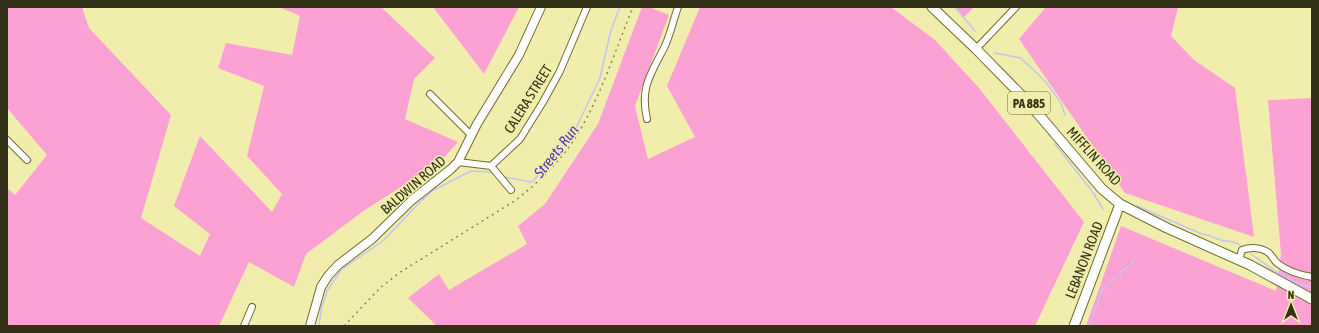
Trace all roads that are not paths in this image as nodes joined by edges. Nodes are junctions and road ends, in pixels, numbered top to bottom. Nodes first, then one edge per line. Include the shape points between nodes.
1 (541, 7) edge
2 (587, 7) edge
3 (678, 7) edge
4 (932, 7) edge
5 (1016, 7) edge
6 (976, 49) junction
7 (430, 94) dead end
8 (648, 119) dead end
9 (471, 135) junction
10 (7, 140) edge
11 (27, 160) dead end
12 (458, 162) junction
13 (491, 166) junction
14 (511, 190) dead end
15 (1120, 204) junction
16 (1239, 260) junction
17 (1312, 277) edge
18 (1312, 299) edge
19 (252, 307) dead end
20 (244, 326) edge
21 (310, 326) edge
22 (1074, 326) edge

1 - 9 main road, BALDWIN ROAD via 518,54
2 - 13 street, CALERA STREET via 560,71 543,102 520,139
3 - 8 street via 644,94
4 - 6 main road, MIFFLIN ROAD / PA 885
5 - 6 street
6 - 15 main road, MIFFLIN ROAD / PA 885 via 1028,102 1102,189
7 - 9 street
9 - 12 main road, BALDWIN ROAD
10 - 11 street
12 - 13 street
12 - 21 main road, BALDWIN ROAD via 328,276 321,287
13 - 14 street
15 - 16 main road, MIFFLIN ROAD via 1166,228
15 - 22 main road, LEBANON ROAD
16 - 17 street via 1242,250 1260,249 1269,253 1277,263 1292,272
16 - 18 main road, MIFFLIN ROAD
19 - 20 street

